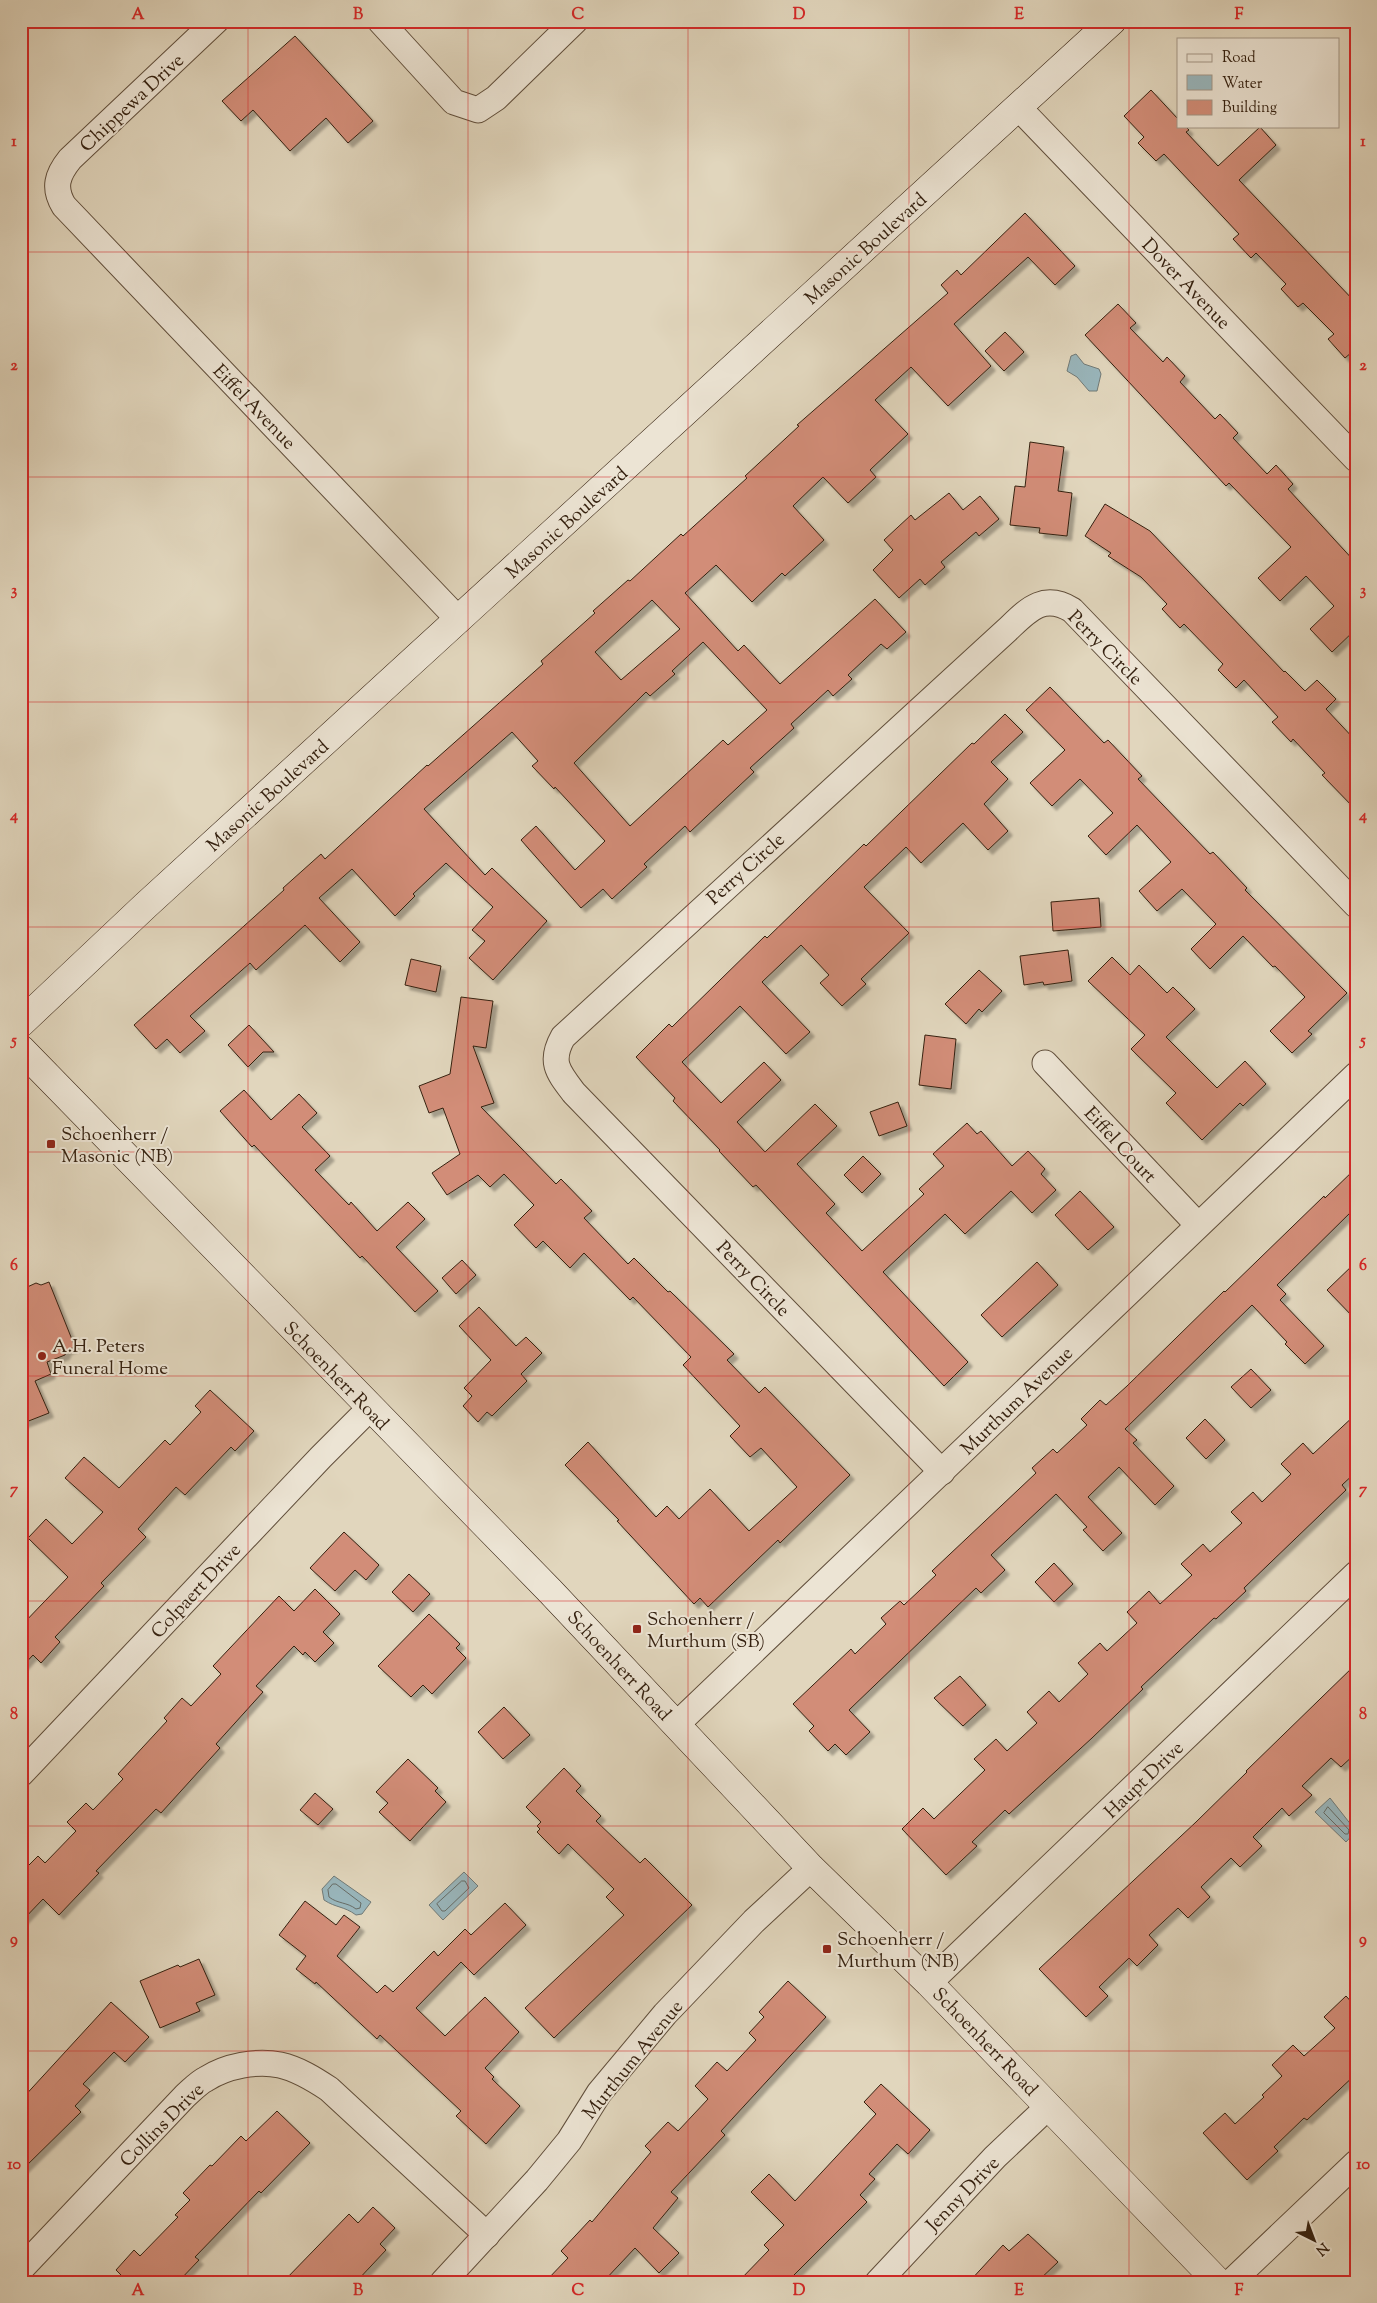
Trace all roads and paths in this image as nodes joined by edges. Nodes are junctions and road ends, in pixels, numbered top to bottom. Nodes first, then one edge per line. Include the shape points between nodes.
1 (216, 21) edge
2 (380, 21) edge
3 (576, 21) edge
4 (1112, 21) edge
5 (1018, 107) junction
6 (57, 189) joint
7 (1356, 459) edge
8 (459, 620) junction
9 (1356, 905) edge
10 (21, 1023) edge
11 (21, 1049) edge
12 (1044, 1063) dead end
13 (1356, 1075) edge
14 (1198, 1225) junction
15 (370, 1408) junction
16 (942, 1472) junction
17 (1356, 1574) edge
18 (676, 1725) junction
19 (21, 1774) edge
20 (811, 1868) junction
21 (929, 1983) junction
22 (1049, 2106) junction
23 (1356, 2163) edge
24 (487, 2235) junction
25 (21, 2269) edge
26 (443, 2282) edge
27 (878, 2282) edge
28 (1218, 2282) edge
29 (1231, 2282) edge

1 - 6 street, Chippewa Drive via 70,159 60,174
2 - 3 street via 454,102 478,110 496,98
4 - 5 main road, Masonic Boulevard
5 - 7 street, Dover Avenue
5 - 8 main road, Masonic Boulevard
6 - 8 street, Eiffel Avenue via 64,206
8 - 10 main road, Masonic Boulevard
9 - 16 street, Perry Circle via 1072,610 1054,602 1041,603 1029,610 563,1037 556,1050 555,1064 574,1093
11 - 15 main road, Schoenherr Road
12 - 14 street, Eiffel Court
13 - 14 street, Murthum Avenue
14 - 16 street, Murthum Avenue
15 - 18 main road, Schoenherr Road
15 - 19 street, Colpaert Drive
16 - 18 street, Murthum Avenue
17 - 21 street, Haupt Drive
18 - 20 main road, Schoenherr Road
20 - 21 main road, Schoenherr Road
20 - 24 street, Murthum Avenue via 665,2014 599,2093 569,2141
21 - 22 main road, Schoenherr Road
22 - 27 street, Jenny Drive via 995,2157
22 - 28 main road, Schoenherr Road
23 - 29 street
24 - 25 street, Collins Drive via 328,2089 308,2076 280,2065 256,2063 230,2068 206,2078 185,2096
24 - 26 street, Murthum Avenue

